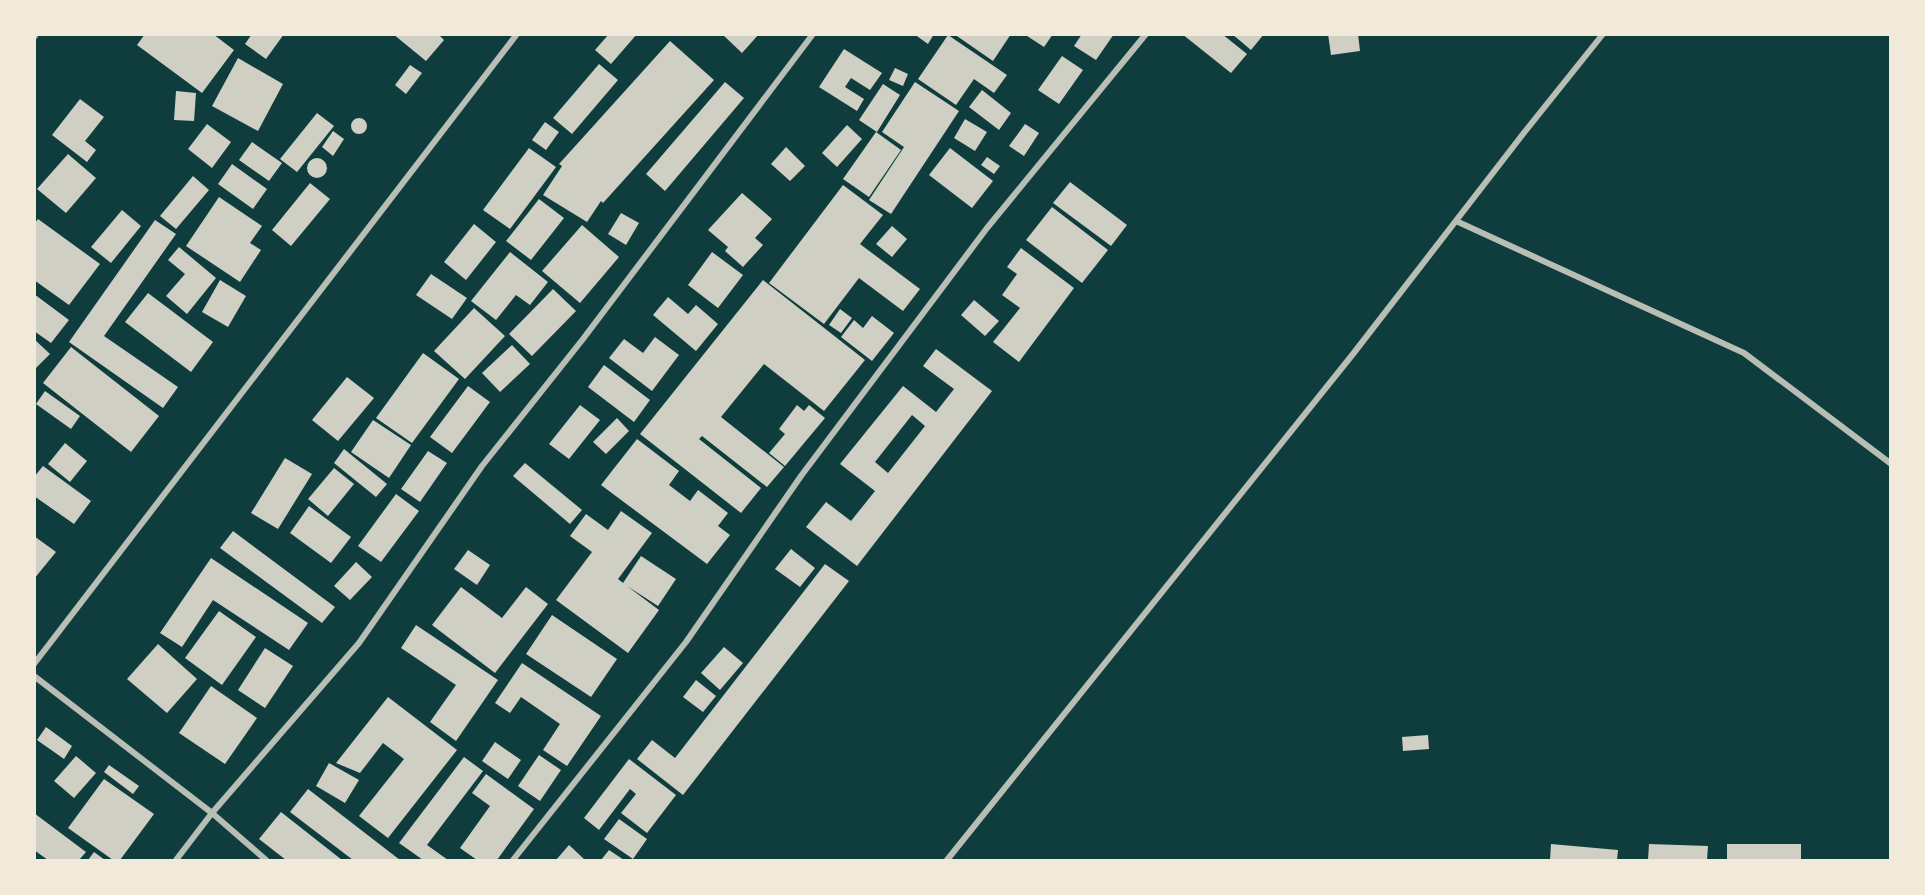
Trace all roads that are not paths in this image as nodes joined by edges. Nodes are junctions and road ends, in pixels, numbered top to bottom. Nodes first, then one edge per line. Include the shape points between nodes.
1 (517, 34) edge
2 (813, 34) edge
3 (1146, 34) edge
4 (1603, 34) edge
5 (1456, 221) junction
6 (1890, 463) edge
7 (34, 664) edge
8 (34, 676) edge
9 (212, 813) junction
10 (176, 861) edge
11 (266, 861) edge
12 (513, 861) edge
13 (947, 861) edge

1 - 7 street
2 - 9 street via 482,466 359,643
3 - 12 street via 987,228 801,476 686,642
4 - 5 street
5 - 6 street via 1744,354
5 - 13 street
8 - 9 street
9 - 10 street
9 - 11 street

